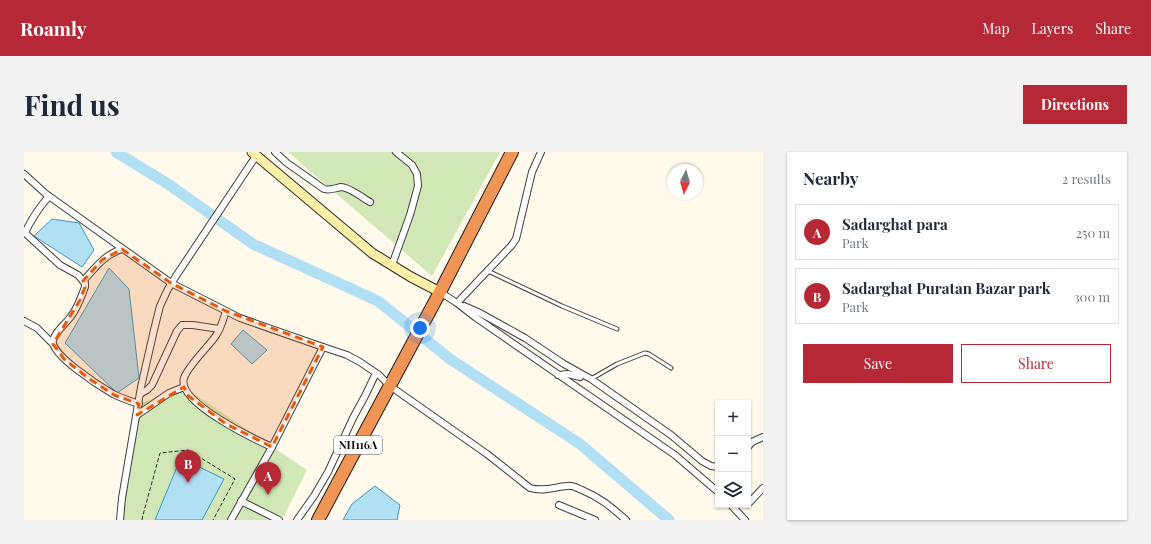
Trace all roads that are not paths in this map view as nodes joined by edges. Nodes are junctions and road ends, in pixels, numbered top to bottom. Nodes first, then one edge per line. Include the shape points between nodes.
1 (275, 152) edge
2 (396, 152) edge
3 (512, 152) edge
4 (541, 152) edge
5 (253, 153) edge
6 (24, 174) edge
7 (49, 196) junction
8 (370, 202) dead end
9 (24, 232) edge
10 (122, 248) junction
11 (392, 265) junction
12 (488, 271) junction
13 (83, 281) junction
14 (171, 283) junction
15 (438, 296) junction
16 (459, 304) junction
17 (226, 311) junction
18 (24, 321) edge
19 (219, 329) junction
20 (617, 329) dead end
21 (53, 344) junction
22 (323, 347) junction
23 (671, 368) dead end
24 (376, 373) junction
25 (558, 375) junction
26 (593, 381) junction
27 (390, 386) junction
28 (184, 387) junction
29 (140, 394) junction
30 (139, 404) junction
31 (137, 416) junction
32 (763, 437) edge
33 (751, 443) edge
34 (272, 447) junction
35 (715, 467) edge
36 (763, 488) edge
37 (715, 489) edge
38 (751, 500) edge
39 (241, 501) junction
40 (559, 505) dead end
41 (734, 508) edge
42 (743, 508) edge
43 (738, 513) junction
44 (120, 520) edge
45 (231, 520) edge
46 (279, 520) edge
47 (297, 520) edge
48 (318, 520) edge
49 (595, 520) edge
50 (626, 520) edge
51 (744, 520) edge

1 - 8 street via 324,189 342,187
2 - 11 street via 412,165 417,174 418,186
3 - 15 highway, NH116A
4 - 12 street via 532,172 516,239
5 - 11 street via 372,253
5 - 14 street
6 - 7 street
7 - 9 street via 36,211
7 - 10 street
9 - 13 street via 60,265 78,275
10 - 13 street via 106,256
10 - 14 street
11 - 15 street
12 - 16 street
12 - 20 lane
13 - 21 street via 85,287 80,300 72,315 55,335
14 - 17 street
14 - 29 street via 160,306
15 - 16 street
15 - 27 highway, NH116A
16 - 25 street
16 - 26 street via 525,338
17 - 19 street
17 - 22 street
18 - 21 street
19 - 28 street via 187,372 183,380
19 - 29 street via 182,325 152,385
21 - 30 street via 64,359 88,378 114,395
22 - 24 street via 353,357
22 - 34 street
23 - 26 lane via 645,353 617,364
24 - 27 street
24 - 47 street via 328,472
25 - 26 street via 572,374
25 - 37 street via 675,455
26 - 35 street via 671,435 702,461
27 - 48 highway, NH116A
27 - 50 street via 487,454 530,488 542,490 571,486 591,493
28 - 31 street via 169,393
28 - 34 street via 188,395 221,420
29 - 30 street
30 - 31 street
31 - 44 street
32 - 33 street
34 - 39 street
36 - 38 street
39 - 45 street
39 - 46 street
40 - 49 street
41 - 43 street
42 - 43 street
43 - 51 street

